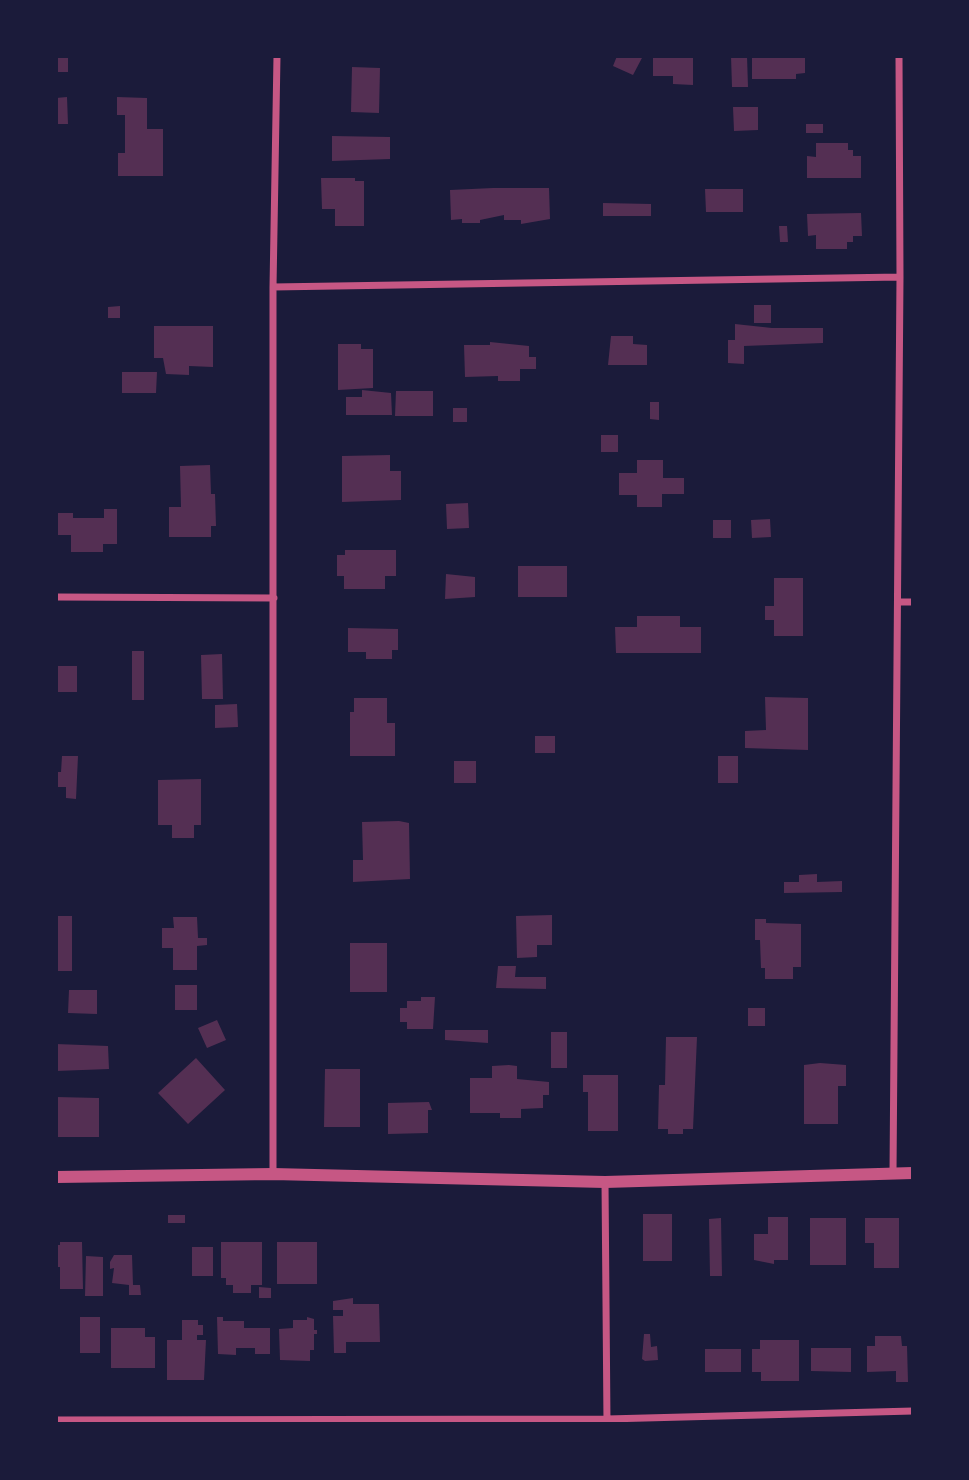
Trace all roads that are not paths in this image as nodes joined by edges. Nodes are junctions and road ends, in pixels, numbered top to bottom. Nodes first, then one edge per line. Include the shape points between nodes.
1 (277, 56) edge
2 (899, 56) edge
3 (901, 277) junction
4 (273, 286) junction
5 (56, 597) edge
6 (274, 598) junction
7 (898, 602) junction
8 (913, 602) edge
9 (894, 1173) junction
10 (913, 1173) edge
11 (273, 1174) junction
12 (56, 1177) edge
13 (605, 1182) junction
14 (913, 1411) edge
15 (56, 1420) edge
16 (607, 1422) edge

1 - 4 street
2 - 3 street
3 - 4 street
3 - 7 street
4 - 6 street
5 - 6 street
6 - 11 street
7 - 8 street
7 - 9 street
9 - 10 street
9 - 13 street
11 - 12 street
11 - 13 street
13 - 16 street
14 - 16 street
15 - 16 street

